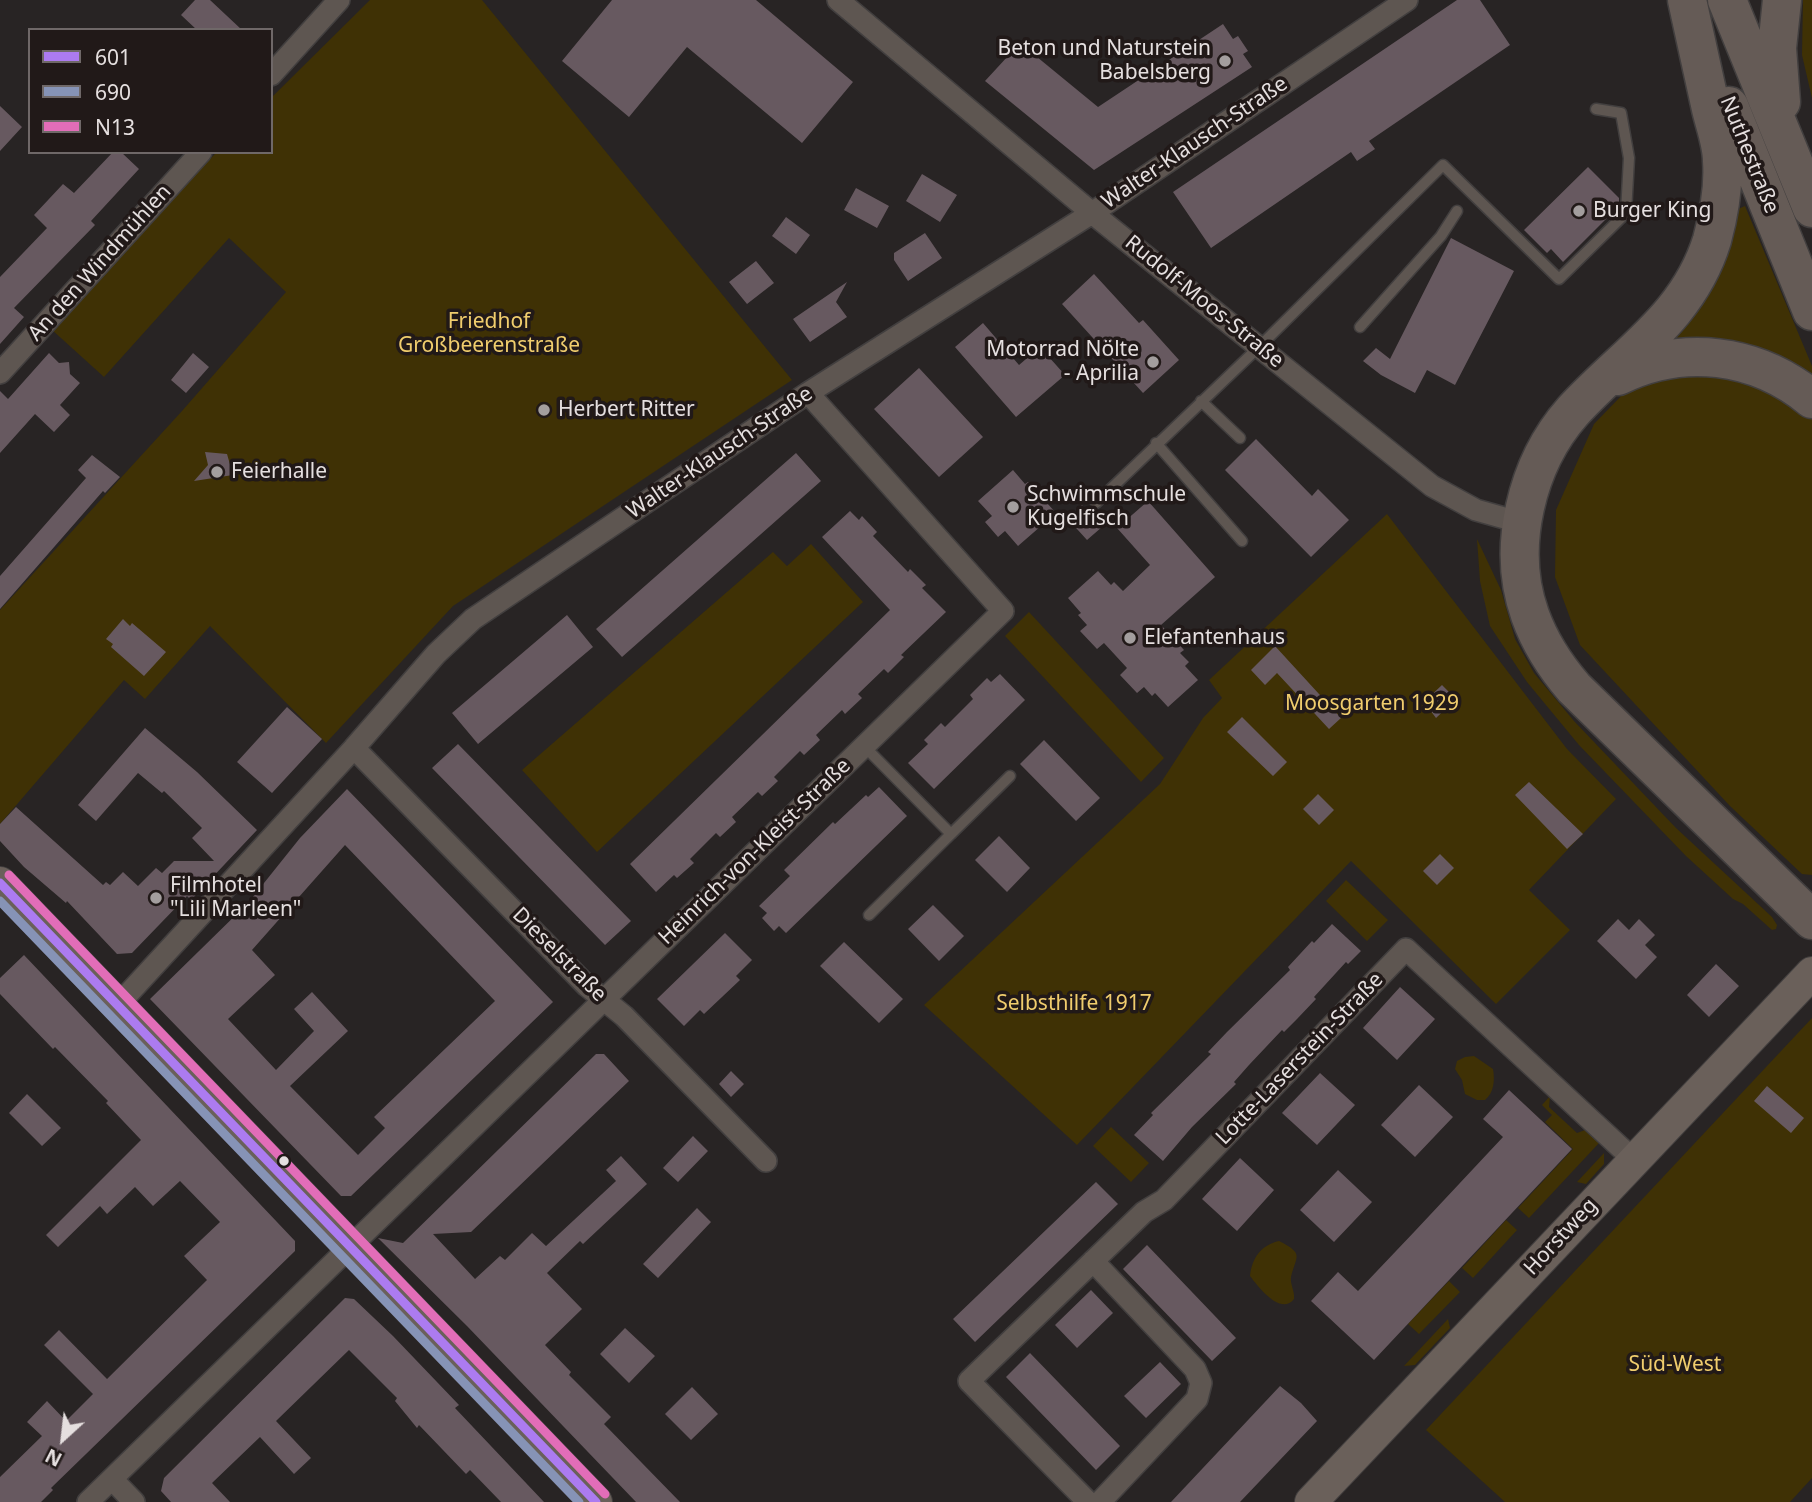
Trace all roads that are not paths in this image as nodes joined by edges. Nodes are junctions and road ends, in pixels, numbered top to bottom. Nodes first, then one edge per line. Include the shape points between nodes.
1 (339, 0) edge
2 (838, 0) edge
3 (1407, 0) edge
4 (1687, 0) edge
5 (1727, 0) edge
6 (1782, 0) edge
7 (1380, 8) edge
8 (273, 73) edge
9 (1595, 109) dead end
10 (1784, 139) junction
11 (199, 154) edge
12 (1812, 208) edge
13 (1457, 211) dead end
14 (1092, 213) junction
15 (1812, 311) edge
16 (1360, 327) dead end
17 (1259, 346) junction
18 (0, 373) edge
19 (1595, 390) junction
20 (808, 393) junction
21 (1812, 399) edge
22 (1201, 401) junction
23 (1240, 438) dead end
24 (1156, 443) junction
25 (1096, 503) dead end
26 (1522, 523) junction
27 (1242, 541) dead end
28 (864, 746) junction
29 (354, 748) junction
30 (1010, 776) dead end
31 (951, 834) junction
32 (0, 883) edge
33 (869, 915) dead end
34 (1812, 920) edge
35 (1812, 973) edge
36 (602, 999) junction
37 (117, 1006) junction
38 (1634, 1160) junction
39 (766, 1161) dead end
40 (350, 1247) junction
41 (1093, 1261) junction
42 (112, 1479) junction
43 (88, 1502) edge
44 (134, 1502) edge
45 (596, 1502) edge
46 (1087, 1502) edge
47 (1100, 1502) edge
48 (1311, 1502) edge

1 - 8 street
2 - 14 street, Rudolf-Moos-Straße
3 - 7 street, Walter-Klausch-Straße
4 - 15 highway, Nuthestraße
4 - 19 highway via 1723,158 1718,215 1708,251 1688,292 1654,335
5 - 10 highway, Nuthestraße
6 - 10 highway via 1777,48
7 - 14 street, Walter-Klausch-Straße
9 - 17 lane via 1620,113 1629,158 1626,213 1559,279 1443,165
10 - 12 highway, Nuthestraße
11 - 18 street, An den Windmühlen
13 - 16 lane via 1441,236
14 - 17 street, Rudolf-Moos-Straße
14 - 20 street, Walter-Klausch-Straße
17 - 22 lane
17 - 26 street, Rudolf-Moos-Straße via 1432,486 1476,510
19 - 21 highway via 1632,369 1695,356 1759,367
19 - 26 highway via 1573,412 1539,464
20 - 28 street, Heinrich-von-Kleist-Straße via 1003,611
20 - 29 street, Walter-Klausch-Straße via 473,620 436,654
22 - 23 lane
22 - 24 lane
24 - 25 lane
24 - 27 lane
26 - 34 highway via 1521,569 1530,613 1560,671
28 - 31 lane
28 - 36 street, Heinrich-von-Kleist-Straße
29 - 36 street, Dieselstraße
29 - 37 street, Walter-Klausch-Straße
30 - 31 lane
31 - 33 lane
32 - 37 street
35 - 38 street, Horstweg
36 - 39 street, Dieselstraße
36 - 40 street, Heinrich-von-Kleist-Straße
37 - 40 street
38 - 41 street, Lotte-Laserstein-Straße via 1406,950 1164,1200 1144,1212
38 - 48 street, Horstweg
40 - 42 street, Heinrich-von-Kleist-Straße
40 - 45 street
41 - 46 street, Lotte-Laserstein-Straße via 969,1381
41 - 47 street via 1195,1369 1201,1383 1197,1399
42 - 43 street, Heinrich-von-Kleist-Straße
42 - 44 street

